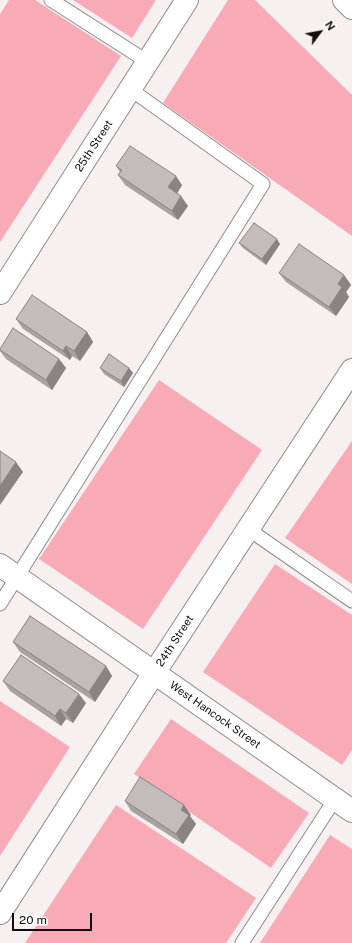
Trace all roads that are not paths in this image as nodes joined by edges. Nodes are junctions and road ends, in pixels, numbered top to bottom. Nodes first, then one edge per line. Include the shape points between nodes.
1 (51, 0) edge
2 (188, 0) edge
3 (344, 0) edge
4 (352, 8) edge
5 (148, 62) junction
6 (130, 89) junction
7 (0, 292) edge
8 (352, 370) edge
9 (248, 529) junction
10 (0, 565) edge
11 (18, 577) junction
12 (352, 601) edge
13 (0, 604) edge
14 (154, 673) junction
15 (343, 805) edge
16 (0, 913) edge
17 (242, 943) edge

1 - 5 lane
2 - 5 street, 25th Street
3 - 4 street
5 - 6 street, 25th Street
6 - 7 street, 25th Street
6 - 11 lane via 263,184
8 - 9 street, 24th Street
9 - 12 lane
9 - 14 street, 24th Street
10 - 11 street, West Hancock Street
11 - 13 lane
11 - 14 street, West Hancock Street
14 - 15 street, West Hancock Street
14 - 16 street, 24th Street
15 - 17 lane

